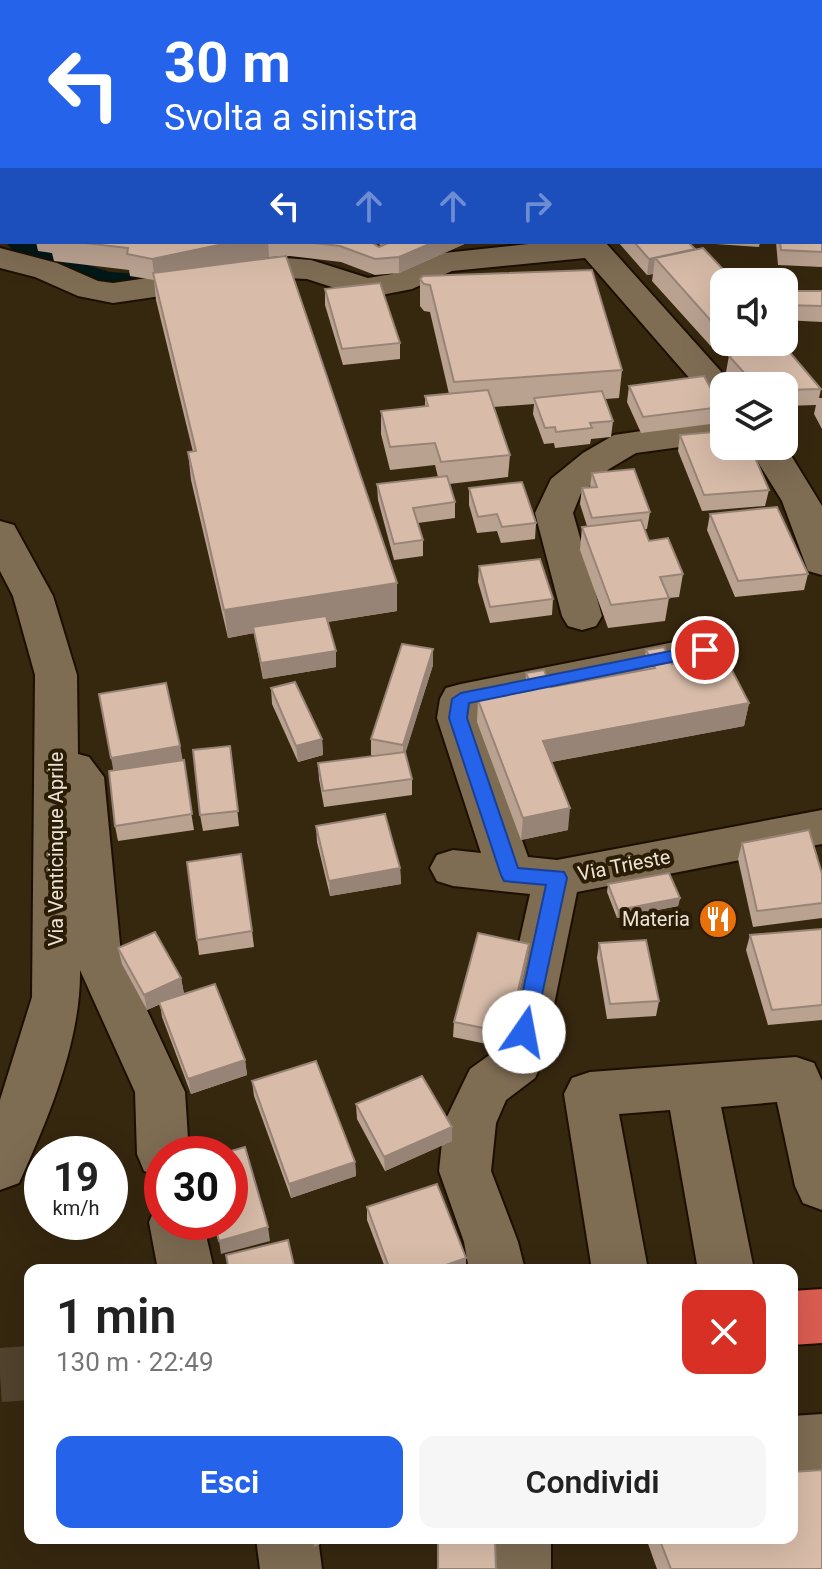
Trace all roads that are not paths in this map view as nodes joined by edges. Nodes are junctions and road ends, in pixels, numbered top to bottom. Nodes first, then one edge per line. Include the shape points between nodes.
1 (591, 245) edge
2 (0, 258) edge
3 (710, 380) edge
4 (710, 432) edge
5 (778, 460) edge
6 (0, 534) edge
7 (822, 562) edge
8 (582, 616) dead end
9 (705, 650) dead end
10 (55, 750) junction
11 (822, 827) edge
12 (453, 868) dead end
13 (534, 877) junction
14 (691, 1085) junction
15 (813, 1109) edge
16 (162, 1136) edge
17 (0, 1166) edge
18 (822, 1186) edge
19 (180, 1240) edge
20 (185, 1264) edge
21 (496, 1264) edge
22 (619, 1264) edge
23 (725, 1264) edge
24 (822, 1316) edge
25 (798, 1318) edge
26 (822, 1443) edge
27 (798, 1445) edge
28 (288, 1544) edge
29 (520, 1544) edge
30 (291, 1569) edge
31 (520, 1569) edge

1 - 2 street via 444,263 400,282 366,288 311,270 286,268 113,293
1 - 3 street
4 - 8 street via 627,443 564,487 554,513
5 - 7 street via 805,503
6 - 10 street, Via Venticinque Aprile via 33,596 56,675
9 - 13 street via 461,699 458,718
10 - 16 street via 82,777 97,954 160,1092
10 - 17 street, Via Venticinque Aprile via 56,997 35,1076
11 - 13 street, Via Trieste
12 - 13 street
13 - 21 street, Via Trieste via 517,1063 488,1085 470,1123 465,1171
14 - 15 street via 796,1079
14 - 22 street via 590,1094
14 - 23 street
15 - 18 street
19 - 20 street
24 - 25 highway
26 - 27 street
28 - 30 street
29 - 31 street

